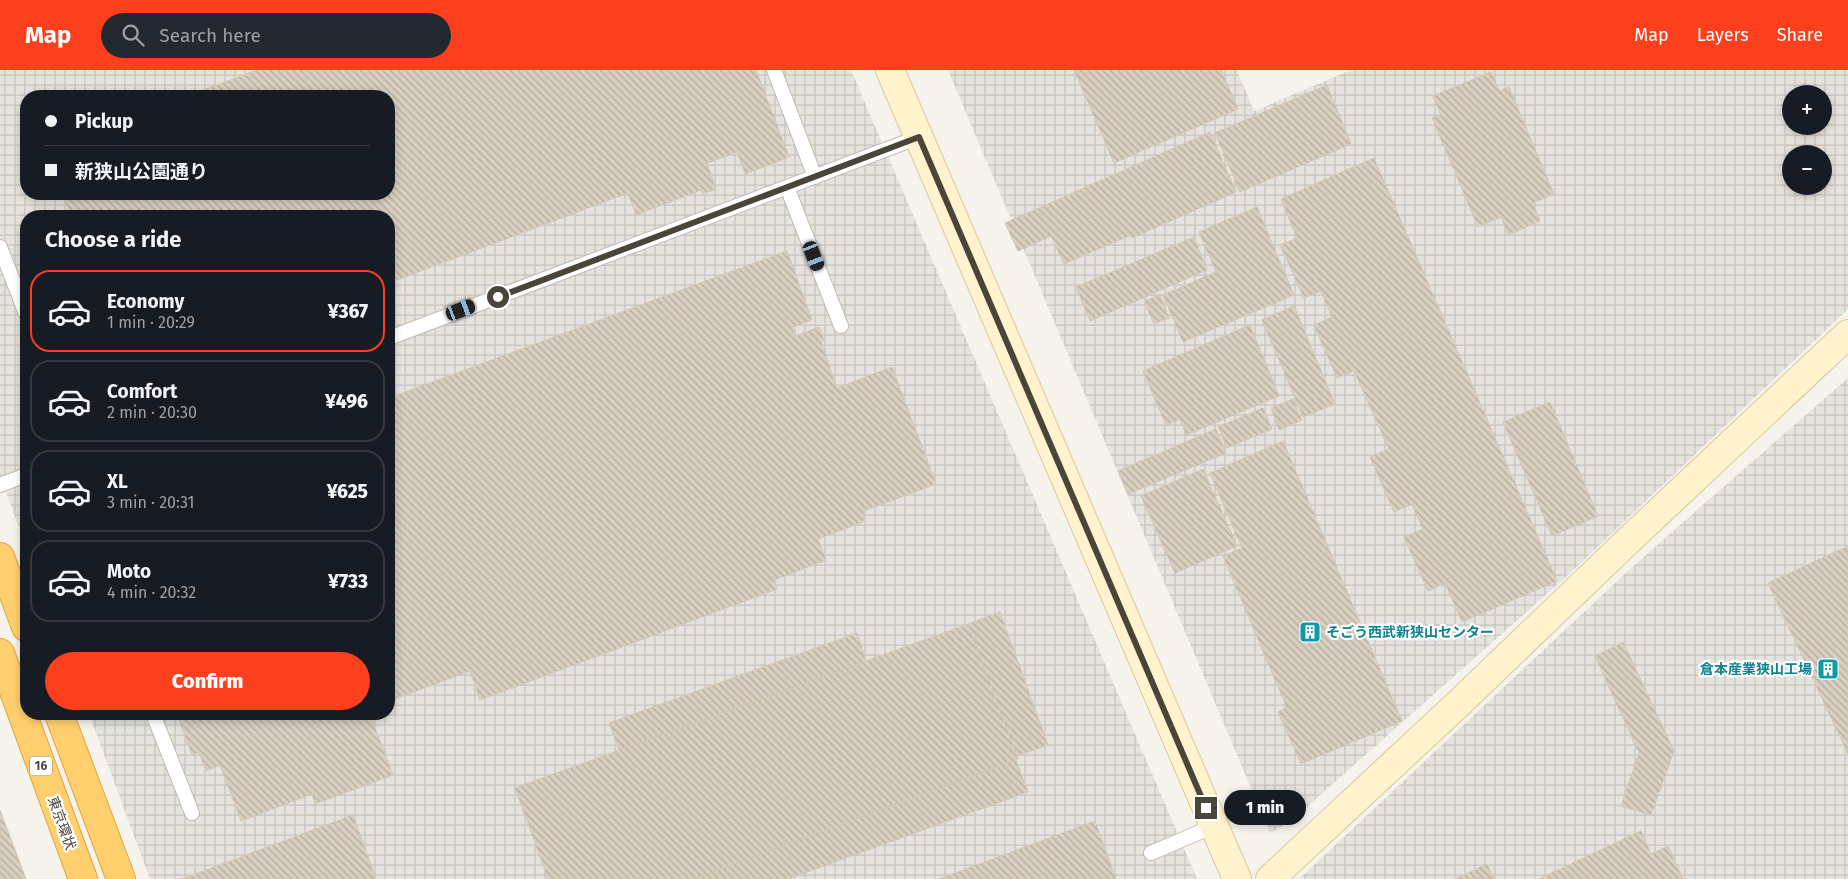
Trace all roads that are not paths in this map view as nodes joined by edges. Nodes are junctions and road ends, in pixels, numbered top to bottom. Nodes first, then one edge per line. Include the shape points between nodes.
1 (774, 70) edge
2 (890, 70) edge
3 (919, 137) junction
4 (815, 177) junction
5 (787, 187) junction
6 (0, 247) edge
7 (20, 299) edge
8 (841, 326) dead end
9 (1848, 334) edge
10 (395, 336) edge
11 (20, 477) edge
12 (0, 485) edge
13 (0, 557) edge
14 (20, 611) edge
15 (0, 653) edge
16 (20, 707) edge
17 (25, 720) edge
18 (61, 720) edge
19 (155, 720) edge
20 (192, 813) dead end
21 (1214, 826) junction
22 (1151, 853) dead end
23 (83, 879) edge
24 (121, 879) edge
25 (1237, 879) edge
26 (1270, 879) edge

1 - 4 lane
2 - 3 street
3 - 4 lane
3 - 21 street
4 - 5 lane
5 - 8 lane
5 - 10 lane
6 - 7 lane
9 - 26 street
11 - 12 lane
13 - 14 highway
15 - 16 highway, 東京環状 / 16
17 - 23 highway, 東京環状 / 16
18 - 24 highway
19 - 20 lane
21 - 22 lane
21 - 25 street

